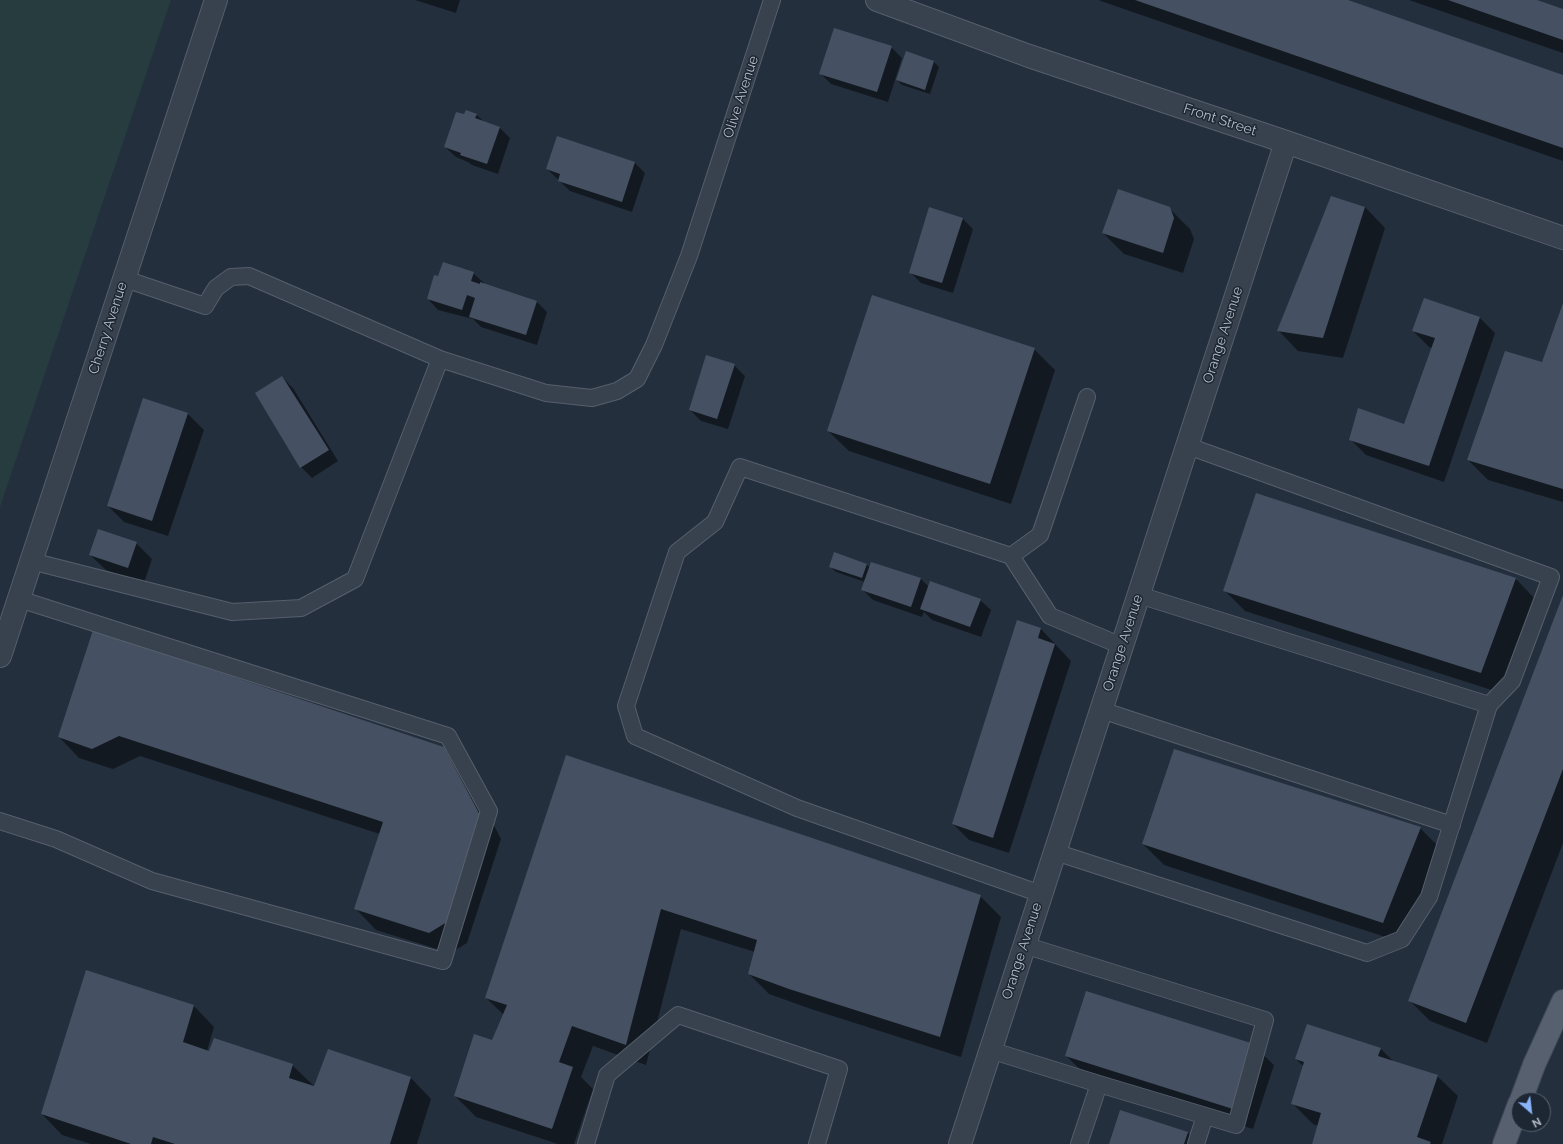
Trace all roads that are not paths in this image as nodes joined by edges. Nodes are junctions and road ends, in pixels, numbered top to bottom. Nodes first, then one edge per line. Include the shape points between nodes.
1 (216, 0) edge
2 (772, 0) edge
3 (877, 0) edge
4 (1286, 142) junction
5 (1563, 238) edge
6 (125, 279) junction
7 (440, 359) junction
8 (1087, 397) dead end
9 (1188, 446) junction
10 (1011, 556) junction
11 (31, 561) junction
12 (1139, 595) junction
13 (19, 599) junction
14 (1122, 646) junction
15 (0, 656) edge
16 (1489, 705) junction
17 (1101, 710) junction
18 (0, 821) edge
19 (1452, 825) junction
20 (1055, 852) junction
21 (1041, 894) junction
22 (1024, 945) junction
23 (1563, 1001) edge
24 (990, 1050) junction
25 (1099, 1084) junction
26 (1523, 1092) edge
27 (1205, 1116) junction
28 (1511, 1125) edge
29 (586, 1144) edge
30 (817, 1144) edge
31 (960, 1144) edge
32 (1079, 1144) edge
33 (1196, 1144) edge
34 (1504, 1144) edge

1 - 6 street, Cherry Avenue
2 - 7 lane, Olive Avenue via 689,256 654,345 637,379 617,392 592,398 546,393
3 - 4 street, Front Street via 1028,56
4 - 5 street, Front Street
4 - 9 street, Orange Avenue
6 - 7 lane, Olive Avenue via 205,306 216,288 231,277 249,276
6 - 11 street, Cherry Avenue
7 - 11 lane via 355,579 301,608 232,612
8 - 10 lane via 1040,535
9 - 12 street, Orange Avenue
9 - 16 lane via 1551,577 1512,681
10 - 14 lane via 1050,616
10 - 21 lane via 740,467 715,522 677,552 626,706 635,736 798,808
11 - 13 street, Cherry Avenue
12 - 14 street, Orange Avenue
12 - 16 lane
13 - 15 street, Cherry Avenue
13 - 18 lane via 448,736 489,811 443,961 152,881 56,839
14 - 17 street, Orange Avenue
16 - 19 lane
17 - 19 lane
17 - 20 street, Orange Avenue
19 - 20 lane via 1429,897 1402,939 1367,953
20 - 21 street, Orange Avenue
21 - 22 street, Orange Avenue
22 - 24 street, Orange Avenue
22 - 27 lane via 1265,1020 1236,1125
23 - 26 main road
24 - 25 lane
24 - 31 street, Orange Avenue
25 - 27 lane
25 - 32 lane
27 - 33 lane
28 - 34 main road
29 - 30 lane via 607,1075 678,1015 839,1068

